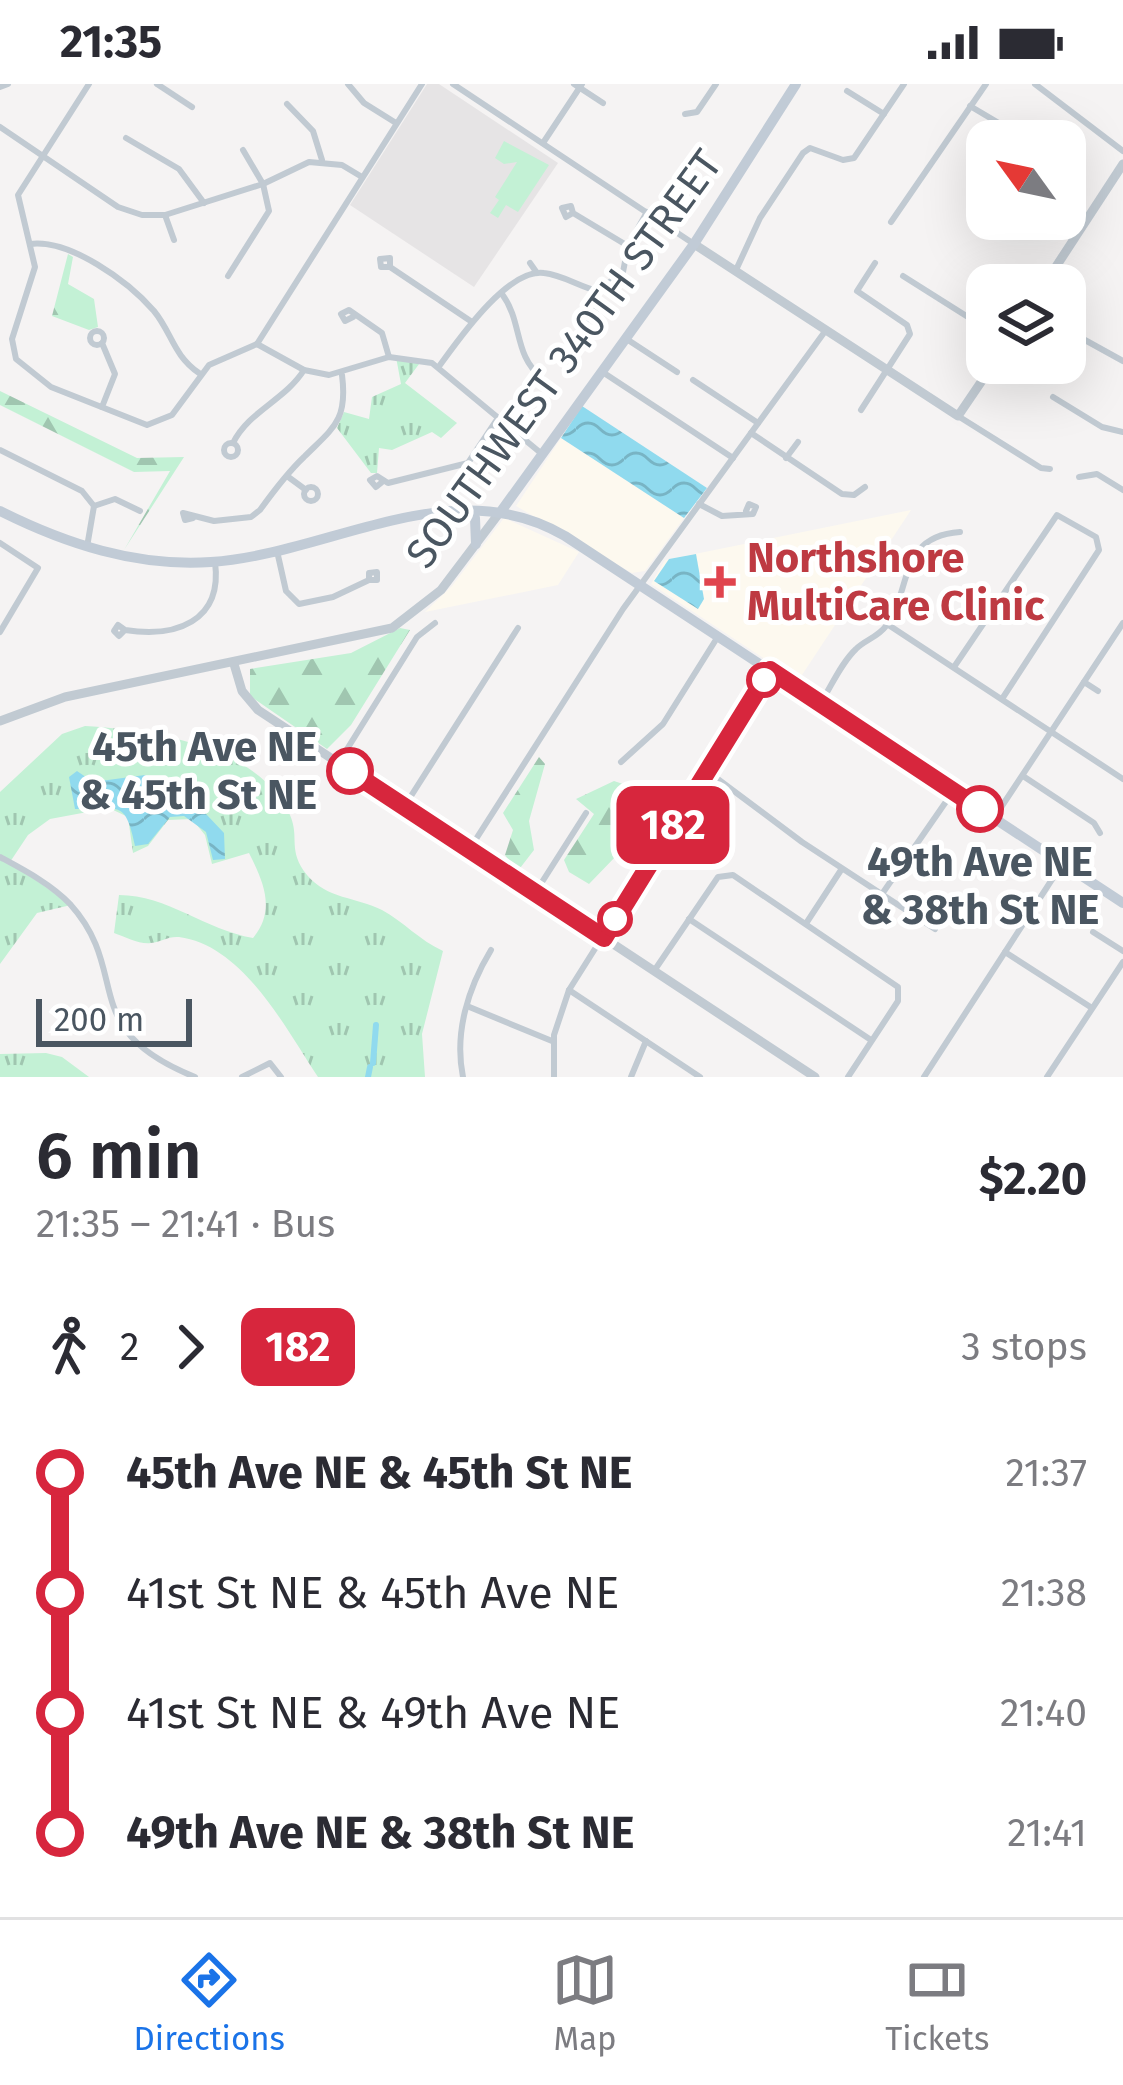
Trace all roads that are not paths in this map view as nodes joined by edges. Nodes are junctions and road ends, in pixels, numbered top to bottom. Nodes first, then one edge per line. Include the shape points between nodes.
1 (89, 84) edge
2 (157, 84) edge
3 (348, 84) edge
4 (422, 84) edge
5 (453, 84) edge
6 (716, 84) edge
7 (796, 84) edge
8 (904, 84) edge
9 (986, 84) edge
10 (579, 85) edge
11 (1039, 85) edge
12 (848, 91) dead end
13 (603, 103) dead end
14 (287, 104) dead end
15 (970, 106) junction
16 (192, 107) dead end
17 (685, 114) dead end
18 (884, 114) junction
19 (993, 120) edge
20 (397, 123) junction
21 (0, 128) edge
22 (126, 138) dead end
23 (543, 143) junction
24 (243, 150) dead end
25 (1123, 151) edge
26 (41, 158) junction
27 (322, 160) junction
28 (1123, 164) edge
29 (362, 177) junction
30 (263, 184) junction
31 (204, 203) junction
32 (647, 212) junction
33 (573, 213) dead end
34 (165, 215) junction
35 (891, 221) dead end
36 (174, 240) dead end
37 (30, 244) junction
38 (694, 244) junction
39 (628, 247) junction
40 (530, 263) dead end
41 (875, 263) dead end
42 (1058, 264) edge
43 (390, 267) dead end
44 (736, 271) junction
45 (532, 274) junction
46 (228, 276) dead end
47 (903, 276) dead end
48 (598, 291) junction
49 (502, 294) junction
50 (966, 316) edge
51 (353, 317) dead end
52 (472, 322) junction
53 (580, 327) dead end
54 (826, 330) junction
55 (626, 338) junction
56 (1086, 341) edge
57 (102, 343) dead end
58 (257, 344) junction
59 (389, 357) junction
60 (1123, 361) edge
61 (439, 366) junction
62 (304, 370) junction
63 (886, 370) junction
64 (602, 371) junction
65 (677, 371) dead end
66 (199, 373) junction
67 (342, 375) junction
68 (542, 378) dead end
69 (693, 380) dead end
70 (980, 384) edge
71 (1053, 397) dead end
72 (102, 407) junction
73 (861, 410) dead end
74 (958, 416) junction
75 (496, 421) junction
76 (758, 423) junction
77 (1123, 432) edge
78 (751, 434) junction
79 (798, 442) dead end
80 (233, 443) dead end
81 (0, 450) edge
82 (542, 454) junction
83 (733, 458) junction
84 (786, 458) junction
85 (1050, 469) dead end
86 (287, 476) junction
87 (1079, 477) dead end
88 (381, 483) dead end
89 (866, 487) dead end
90 (306, 490) dead end
91 (1123, 490) edge
92 (699, 504) junction
93 (94, 506) junction
94 (444, 510) junction
95 (502, 510) junction
96 (0, 511) edge
97 (140, 511) dead end
98 (746, 511) dead end
99 (193, 518) dead end
100 (960, 532) dead end
101 (0, 543) edge
102 (476, 544) junction
103 (87, 547) junction
104 (277, 551) junction
105 (215, 562) junction
106 (369, 580) dead end
107 (640, 585) junction
108 (1123, 622) edge
109 (435, 623) dead end
110 (887, 625) junction
111 (518, 628) dead end
112 (125, 630) dead end
113 (0, 632) edge
114 (1120, 633) edge
115 (718, 636) junction
116 (234, 664) junction
117 (955, 667) junction
118 (770, 670) junction
119 (1084, 682) junction
120 (1098, 691) dead end
121 (1002, 699) junction
122 (820, 704) junction
123 (0, 722) edge
124 (1051, 732) junction
125 (621, 761) dead end
126 (339, 763) junction
127 (707, 771) junction
128 (1121, 774) edge
129 (1023, 776) junction
130 (953, 791) junction
131 (404, 808) junction
132 (586, 813) dead end
133 (994, 818) junction
134 (1100, 833) dead end
135 (469, 850) junction
136 (0, 857) edge
137 (1062, 864) junction
138 (842, 869) junction
139 (535, 893) junction
140 (882, 894) junction
141 (1123, 903) edge
142 (689, 920) junction
143 (807, 922) junction
144 (935, 929) dead end
145 (1093, 932) dead end
146 (604, 938) junction
147 (491, 950) dead end
148 (1123, 951) edge
149 (1005, 952) junction
150 (1123, 962) edge
151 (654, 971) junction
152 (1114, 975) junction
153 (1123, 981) edge
154 (569, 990) junction
155 (467, 1006) junction
156 (1093, 1008) junction
157 (554, 1038) junction
158 (646, 1041) junction
159 (871, 1041) junction
160 (172, 1073) edge
161 (195, 1077) edge
162 (242, 1077) edge
163 (281, 1077) edge
164 (464, 1077) edge
165 (554, 1077) edge
166 (631, 1077) edge
167 (700, 1077) edge
168 (814, 1077) edge
169 (848, 1077) edge
170 (924, 1077) edge
171 (1047, 1077) edge

1 - 26 street
2 - 16 street
3 - 20 street
4 - 20 street
5 - 23 street
6 - 17 street via 697,112
7 - 38 main road, SOUTHWEST 340TH STREET
8 - 18 street
9 - 15 street
10 - 13 street
10 - 23 street
11 - 25 street
12 - 18 street
14 - 27 street via 313,131
15 - 19 street
15 - 35 street
18 - 44 street via 849,160 810,148 760,218
20 - 29 street
21 - 26 street
22 - 31 street via 179,169
23 - 32 street
24 - 30 street
26 - 34 street via 118,207
26 - 37 street via 17,210
27 - 29 street
27 - 30 street
28 - 42 street
29 - 58 street
30 - 31 street
30 - 46 street via 269,211
31 - 34 street
32 - 38 street
32 - 39 street
33 - 39 street
34 - 36 street
37 - 66 street via 67,249 131,291 162,318 173,350
37 - 72 street via 35,267 14,350 34,376
38 - 44 street
38 - 55 main road, SOUTHWEST 340TH STREET
39 - 48 street via 618,280
40 - 45 street
41 - 63 street via 856,291 909,328
43 - 52 street
44 - 54 street
45 - 48 street
45 - 49 street
47 - 50 street
48 - 53 street via 598,306
49 - 52 street
49 - 68 street via 518,318 521,353
51 - 59 street via 382,334
52 - 61 street
54 - 63 street
54 - 76 street
55 - 64 main road, SOUTHWEST 340TH STREET
55 - 65 street
56 - 60 street
57 - 72 street via 115,370
58 - 62 street
58 - 66 street
59 - 61 street
59 - 67 street
61 - 75 street
62 - 67 street
62 - 80 street
63 - 73 street
63 - 74 street
64 - 82 main road, SOUTHWEST 340TH STREET
64 - 83 street
66 - 72 street via 160,422 135,422
67 - 86 street via 340,423
69 - 76 street
70 - 74 street
71 - 77 street
74 - 85 street
75 - 82 street
75 - 88 street via 465,464
76 - 78 street
78 - 83 street
78 - 84 street
79 - 84 street
81 - 93 street via 82,491
82 - 95 main road, SOUTHWEST 340TH STREET
83 - 92 street
84 - 89 street via 842,494
86 - 90 street
86 - 99 street via 251,517
87 - 91 street via 1097,474
92 - 98 street via 722,516
92 - 107 street
93 - 97 street via 115,500
93 - 103 street
94 - 95 main road
94 - 102 main road via 475,518
94 - 104 main road
95 - 102 street, SOUTHWEST 340TH STREET
95 - 107 main road via 553,529
96 - 103 main road
100 - 110 street via 920,549
101 - 113 street via 38,568
102 - 116 street, SOUTHWEST 340TH STREET via 420,610 376,633
103 - 105 main road via 146,560
104 - 105 main road
104 - 106 street via 288,604 315,603
105 - 112 street via 214,592 197,620 160,634
107 - 115 main road
107 - 135 street
108 - 114 street
109 - 126 street via 417,637
110 - 117 street
110 - 122 street via 854,650
111 - 131 street
114 - 119 street
115 - 118 main road
115 - 125 street via 663,724
116 - 123 street via 42,703
116 - 126 street via 254,707
117 - 121 street
117 - 121 street via 1057,515 1100,544
118 - 122 main road
118 - 127 street
119 - 120 street
119 - 124 street
121 - 124 street
122 - 130 main road
124 - 128 street
124 - 129 street
126 - 131 street
127 - 138 street
127 - 146 street
129 - 133 street
129 - 134 street
130 - 133 main road
130 - 140 street
131 - 135 street
132 - 139 street
133 - 137 main road
135 - 139 street
136 - 160 street via 70,905 122,1030
137 - 141 main road
137 - 149 street
138 - 140 street
138 - 143 street
139 - 146 street
140 - 144 street
142 - 143 street via 722,874
142 - 151 street
142 - 159 street
143 - 159 street via 899,990
145 - 148 street
146 - 151 street
146 - 154 street
147 - 155 street
149 - 156 street
149 - 170 street
150 - 152 street
151 - 168 street
152 - 153 street
152 - 156 street
154 - 157 street
154 - 158 street
155 - 157 street
155 - 164 street via 459,1044
156 - 171 street
157 - 165 street
158 - 166 street
158 - 167 street
159 - 169 street
160 - 161 street
162 - 163 street via 270,1064

